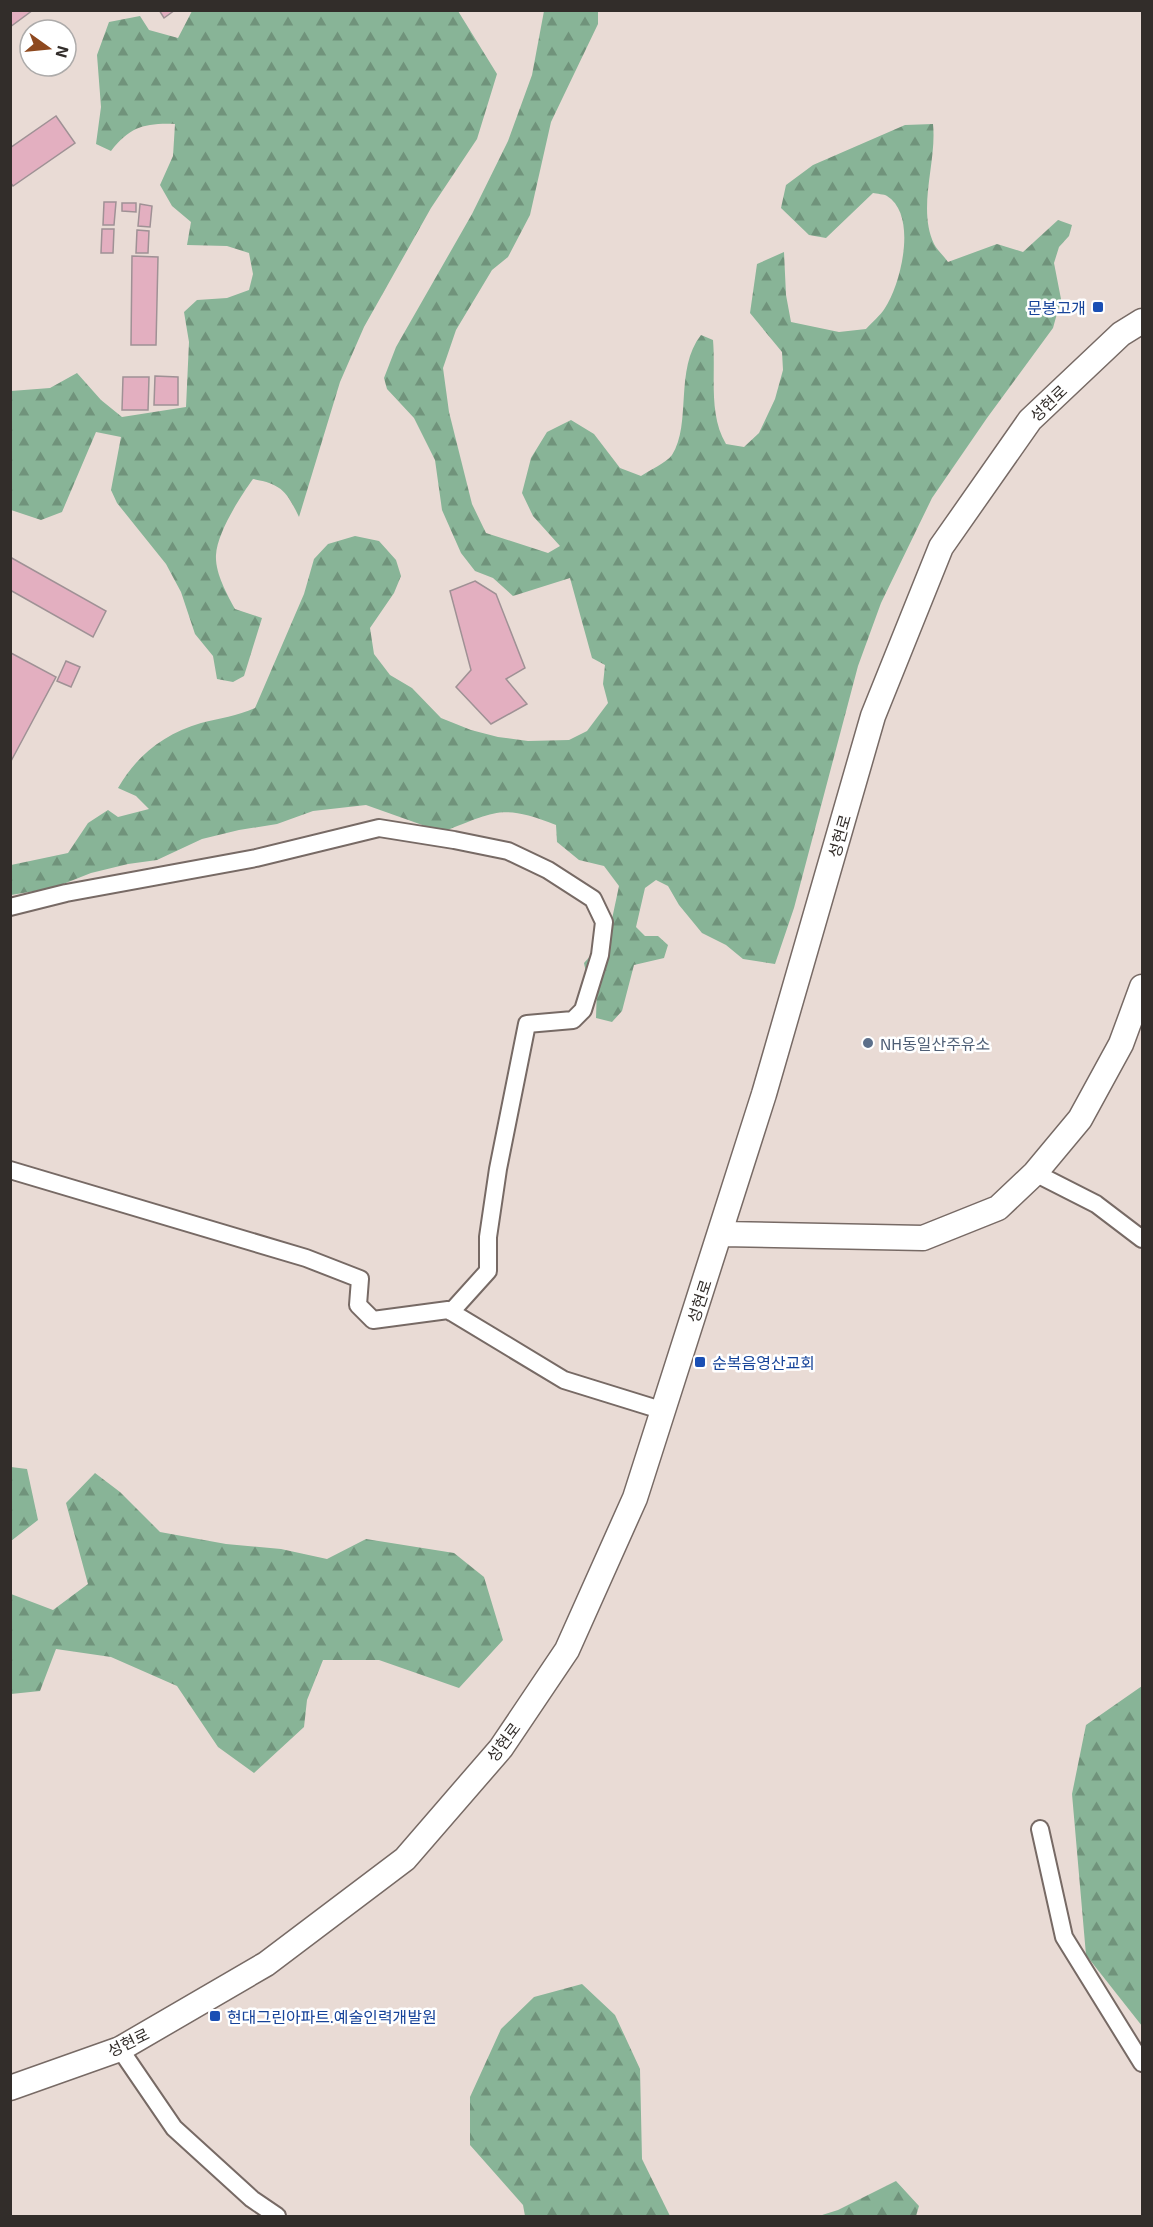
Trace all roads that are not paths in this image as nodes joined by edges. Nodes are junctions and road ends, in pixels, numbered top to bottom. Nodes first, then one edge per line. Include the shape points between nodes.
1 (1143, 321) edge
2 (10, 907) edge
3 (1143, 987) edge
4 (10, 1170) edge
5 (1035, 1173) junction
6 (722, 1234) junction
7 (1143, 1239) edge
8 (451, 1312) junction
9 (664, 1411) junction
10 (1040, 1830) dead end
11 (120, 2049) junction
12 (1143, 2062) edge
13 (10, 2088) edge
14 (277, 2217) edge

1 - 6 main road, 성현로 via 1121,334 1029,420 941,547 873,716
2 - 8 street via 256,858 380,828 508,851 548,870 593,899 604,922 600,956 583,1010 573,1020 527,1024 498,1169 488,1271
3 - 5 main road via 1121,1044 1080,1119
4 - 8 street via 306,1258 360,1279 358,1305 373,1320
5 - 6 main road via 998,1208 923,1238
5 - 7 street via 1096,1204
6 - 9 main road, 성현로
8 - 9 street via 564,1380
9 - 11 main road, 성현로 via 635,1498 567,1650 501,1748 405,1859 266,1965
10 - 12 street via 1064,1937
11 - 13 main road, 성현로
11 - 14 street via 174,2128

